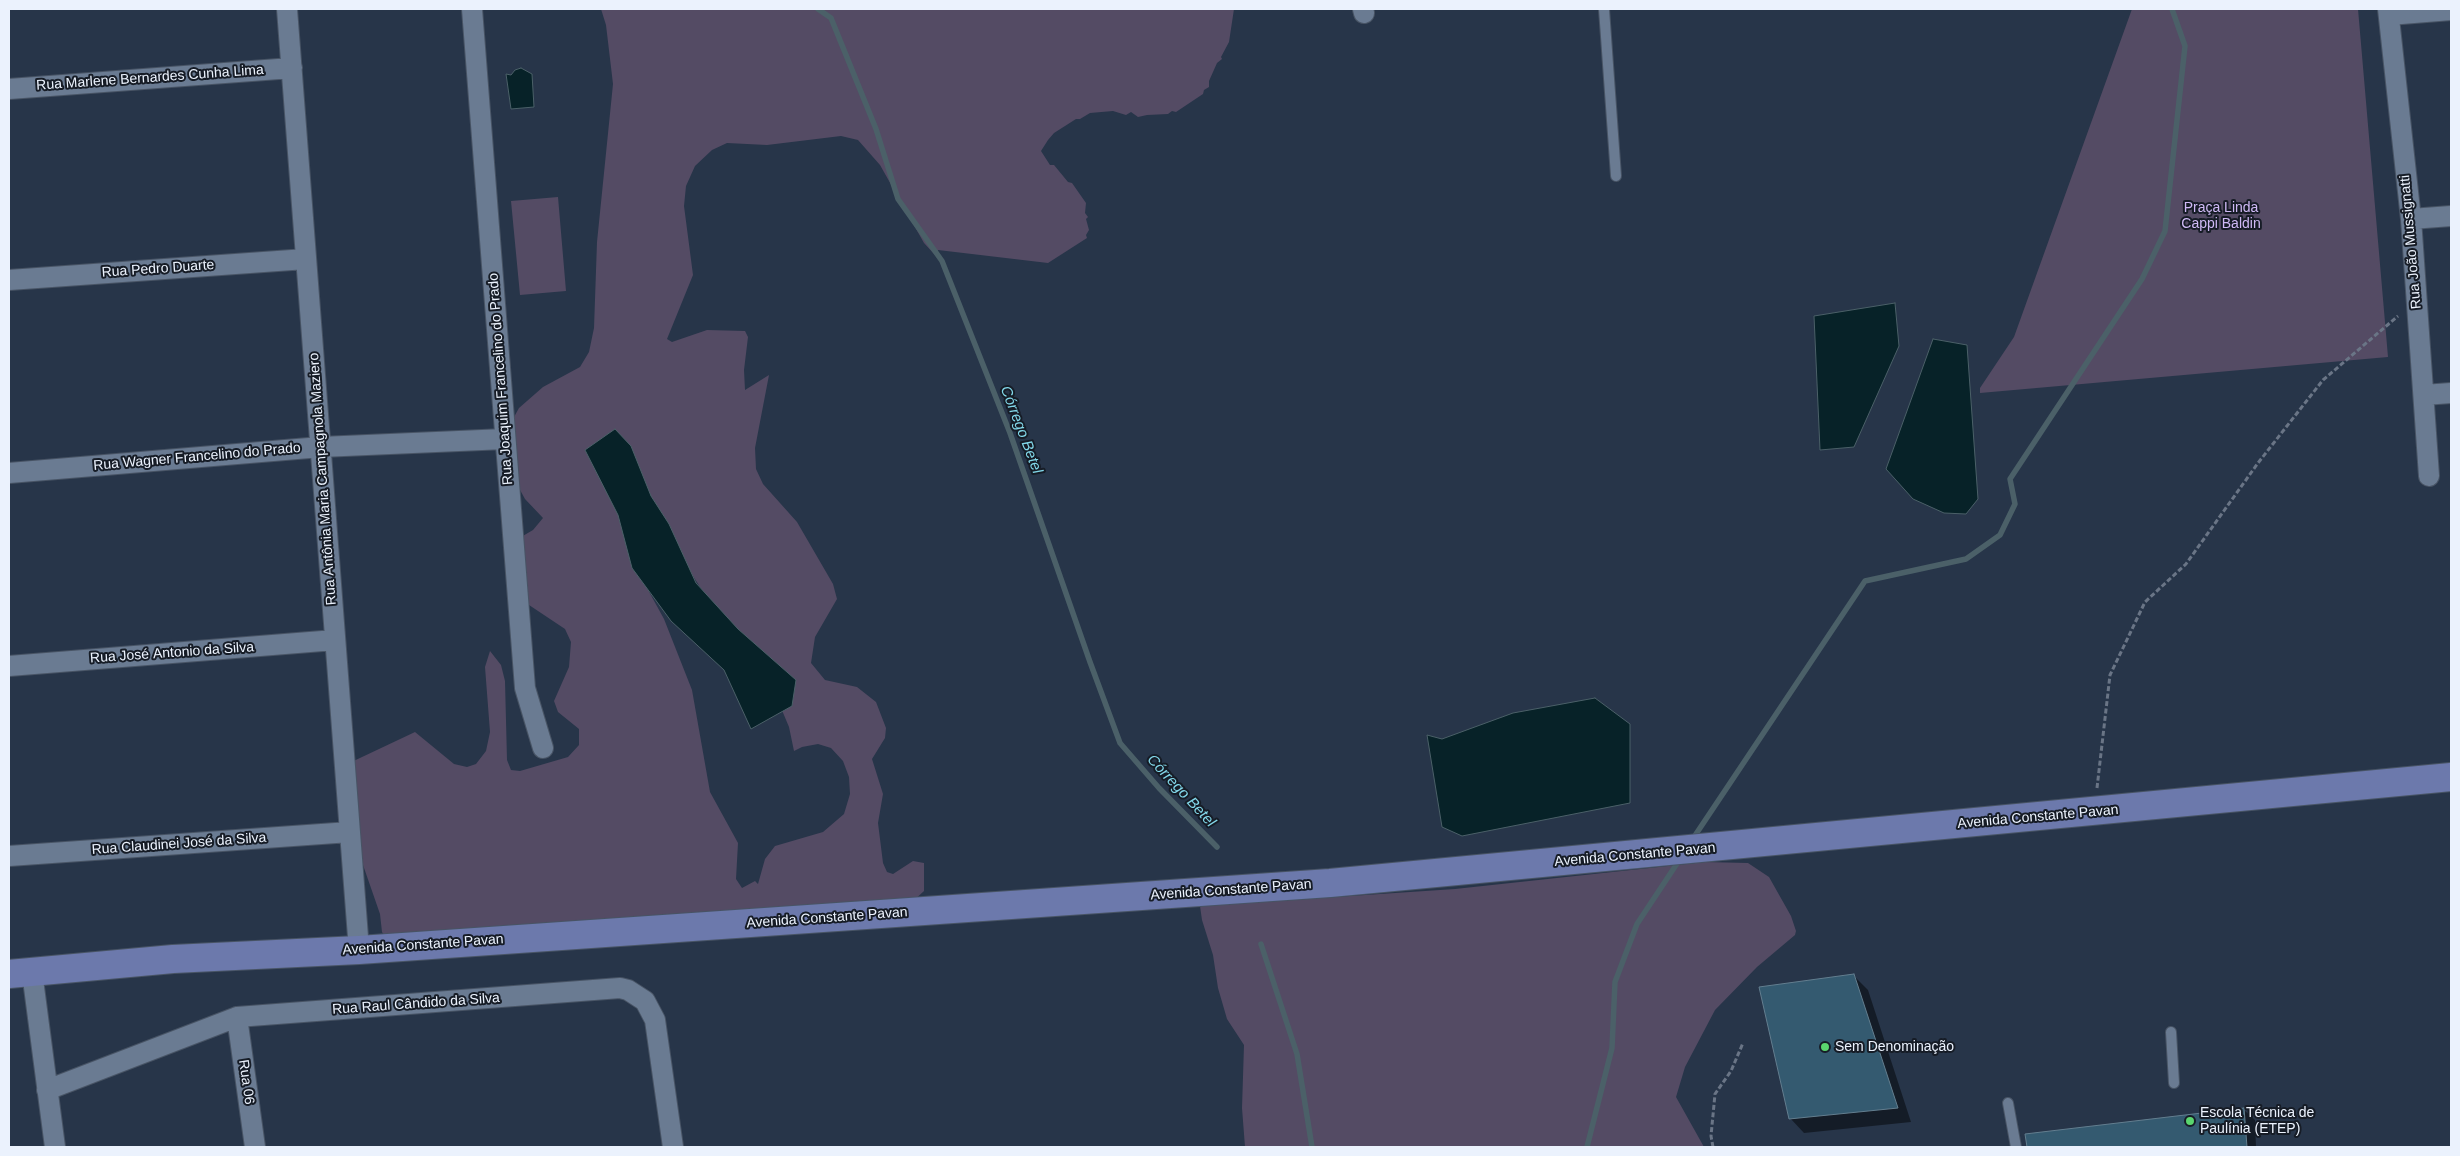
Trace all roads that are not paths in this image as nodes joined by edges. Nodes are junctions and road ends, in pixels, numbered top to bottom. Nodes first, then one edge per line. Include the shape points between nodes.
1 (287, 9) edge
2 (472, 9) edge
3 (1604, 9) edge
4 (2451, 10) edge
5 (2388, 12) edge
6 (292, 68) junction
7 (9, 89) edge
8 (1616, 176) dead end
9 (2451, 216) edge
10 (2411, 219) junction
11 (306, 259) junction
12 (9, 280) edge
13 (2451, 393) edge
14 (2424, 395) junction
15 (505, 439) junction
16 (321, 447) junction
17 (9, 473) edge
18 (2429, 476) dead end
19 (335, 640) junction
20 (9, 666) edge
21 (542, 748) dead end
22 (2451, 777) edge
23 (350, 832) junction
24 (9, 856) edge
25 (359, 950) junction
26 (20, 973) edge
27 (237, 1017) junction
28 (2171, 1032) dead end
29 (2174, 1083) dead end
30 (46, 1090) junction
31 (2008, 1103) dead end
32 (55, 1147) edge
33 (255, 1147) edge
34 (673, 1147) edge
35 (2016, 1147) edge

1 - 6 street, Rua Antônia Maria Campagnola Maziero
2 - 15 street, Rua Joaquim Francelino do Prado
3 - 8 lane
4 - 5 street
5 - 10 street, Rua João Mussignatti
6 - 7 street, Rua Marlene Bernardes Cunha Lima
6 - 11 street, Rua Antônia Maria Campagnola Maziero
9 - 10 street
10 - 14 street, Rua João Mussignatti
11 - 12 street, Rua Pedro Duarte
11 - 16 street, Rua Antônia Maria Campagnola Maziero
13 - 14 street
14 - 18 street, Rua João Mussignatti
15 - 16 street, Rua Wagner Francelino do Prado
15 - 21 street, Rua Joaquim Francelino do Prado via 525,688
16 - 17 street, Rua Wagner Francelino do Prado
16 - 19 street, Rua Antônia Maria Campagnola Maziero
19 - 20 street, Rua José Antonio da Silva
19 - 23 street, Rua Antônia Maria Campagnola Maziero
22 - 25 street, Avenida Constante Pavan via 1330,883
23 - 24 street, Rua Claudinei José da Silva
23 - 25 street, Rua Antônia Maria Campagnola Maziero
25 - 26 street, Avenida Constante Pavan via 173,959
26 - 30 street
27 - 30 street, Rua Raul Cândido da Silva
27 - 33 street, Rua 06
27 - 34 street, Rua Raul Cândido da Silva via 620,988 628,990 645,1001 655,1020
28 - 29 lane
30 - 32 street
31 - 35 lane

